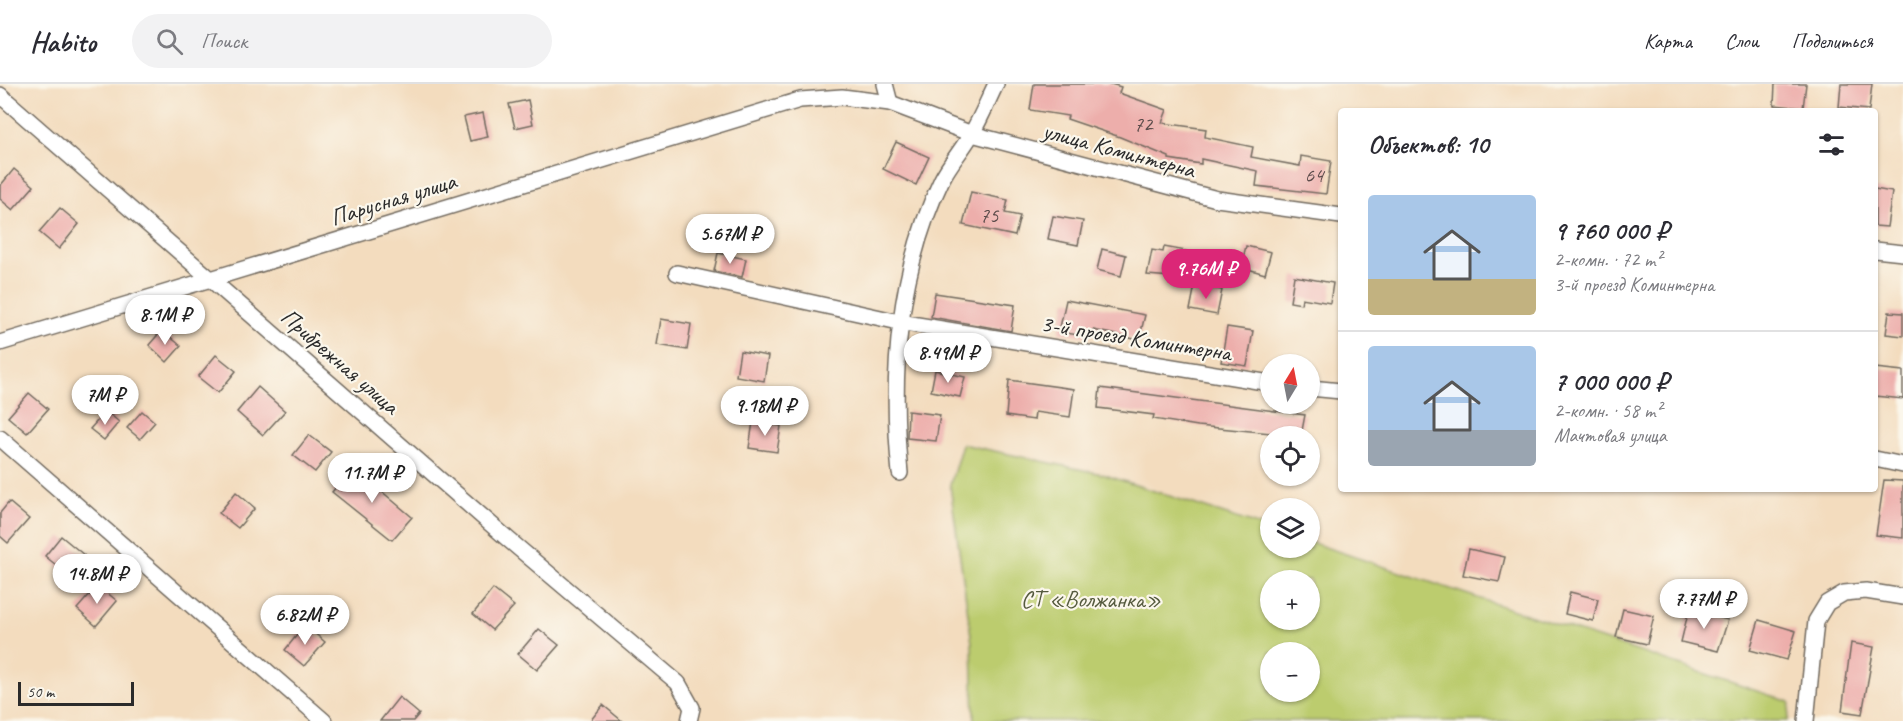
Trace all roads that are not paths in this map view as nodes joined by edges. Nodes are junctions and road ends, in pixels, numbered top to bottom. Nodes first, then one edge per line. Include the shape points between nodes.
1 (885, 84) edge
2 (996, 84) edge
3 (0, 95) edge
4 (800, 100) joint
5 (890, 103) junction
6 (972, 134) junction
7 (1338, 216) edge
8 (1878, 250) edge
9 (1903, 253) edge
10 (677, 273) dead end
11 (211, 277) junction
12 (899, 322) junction
13 (0, 343) edge
14 (1260, 381) edge
15 (1320, 389) edge
16 (1338, 391) edge
17 (0, 438) edge
18 (1878, 460) edge
19 (1903, 465) edge
20 (900, 473) dead end
21 (1903, 597) edge
22 (324, 721) edge
23 (689, 721) edge
24 (1806, 721) edge

1 - 5 street
2 - 6 street
3 - 11 street, Прибрежная улица
4 - 5 street, улица Коминтерна via 842,96
4 - 11 street, Парусная улица
5 - 6 street, улица Коминтерна
6 - 7 street, улица Коминтерна via 1217,199
6 - 12 street via 942,178 912,256
8 - 9 street
10 - 12 street, 3-й проезд Коминтерна
11 - 13 street, Парусная улица
11 - 23 street, Прибрежная улица via 678,683 692,708
12 - 14 street, 3-й проезд Коминтерна
12 - 20 street via 895,419
15 - 16 street
17 - 22 street
18 - 19 street
21 - 24 street via 1866,591 1844,593 1827,603 1816,621

